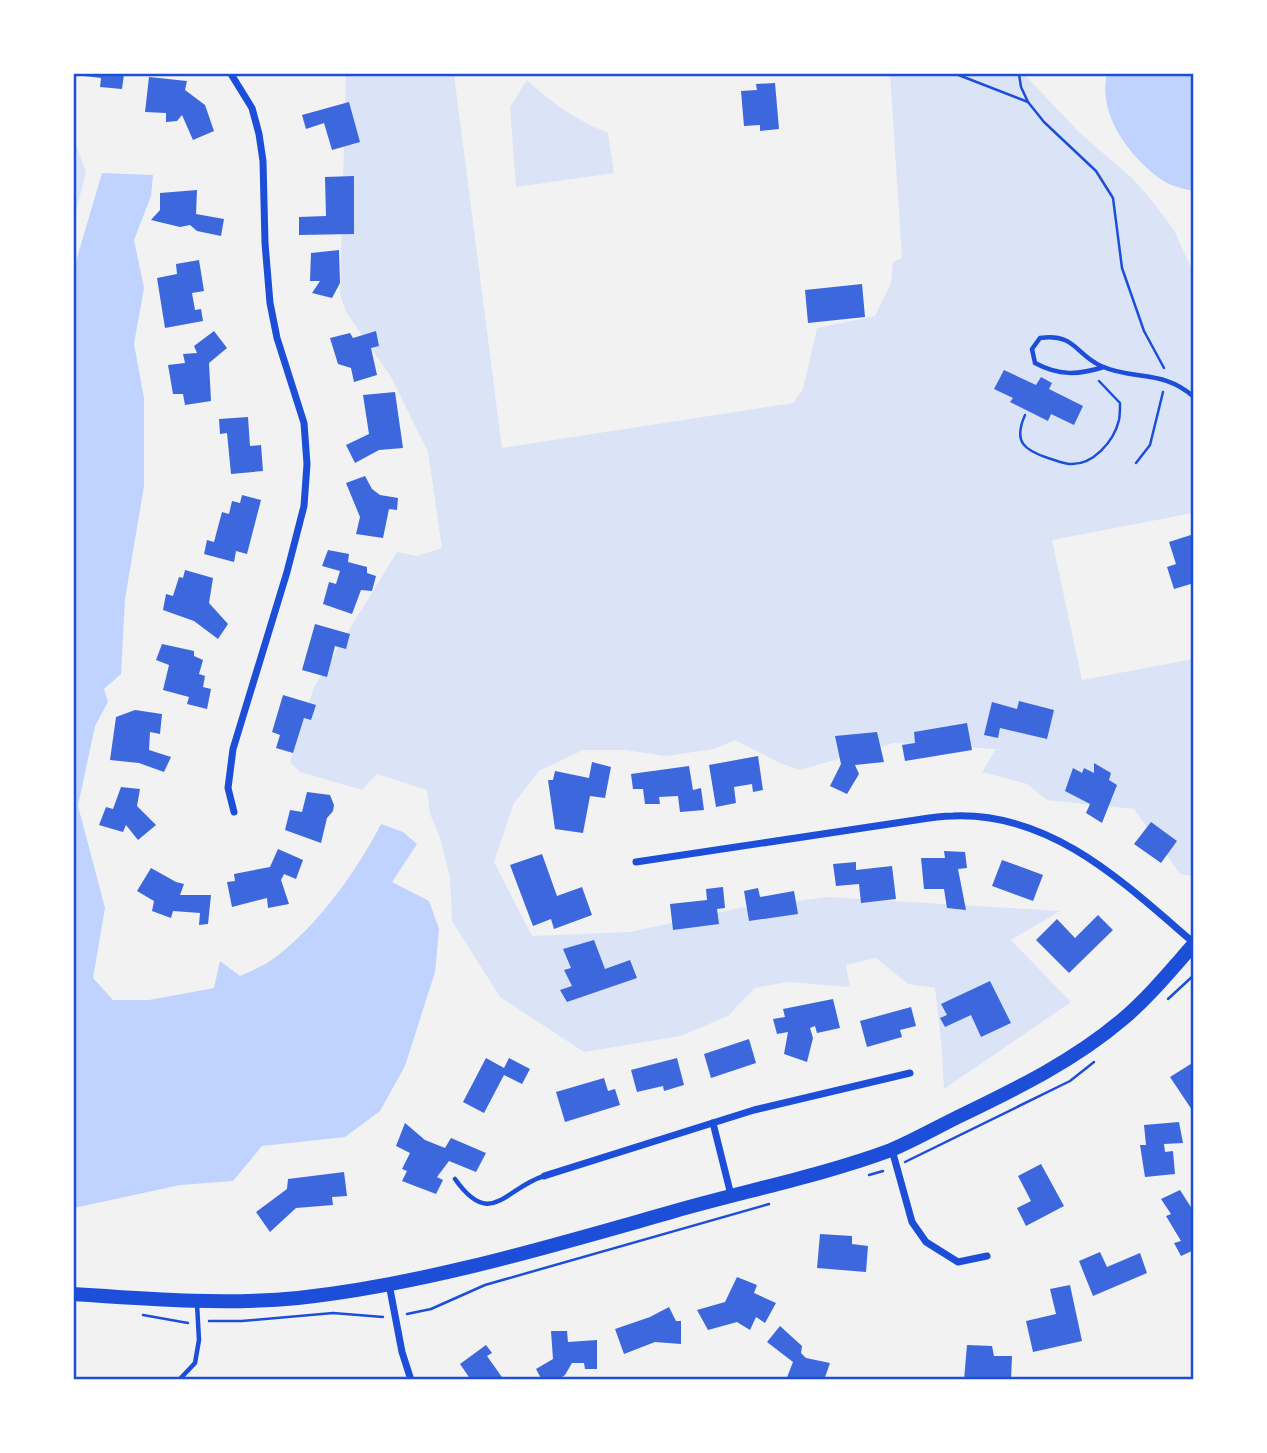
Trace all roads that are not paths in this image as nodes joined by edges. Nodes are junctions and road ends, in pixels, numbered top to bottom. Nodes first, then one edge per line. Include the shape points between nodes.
1 (231, 74) edge
2 (1104, 367) junction
3 (1194, 397) edge
4 (234, 812) dead end
5 (636, 862) dead end
6 (1194, 944) edge
7 (910, 1073) dead end
8 (713, 1123) junction
9 (892, 1149) junction
10 (544, 1176) joint
11 (455, 1179) dead end
12 (731, 1195) junction
13 (987, 1256) dead end
14 (389, 1284) junction
15 (74, 1294) edge
16 (197, 1301) junction
17 (179, 1380) edge
18 (411, 1380) edge

1 - 4 street via 252,108 259,134 270,303 304,423 307,464 304,506 229,765
2 - 2 lane via 1055,336 1040,338 1032,349 1035,363 1051,371 1088,372
2 - 3 lane via 1165,379
5 - 6 street via 916,820 982,818 1039,831 1094,860
6 - 9 main road via 1142,1002 1088,1046 1053,1069
7 - 8 street
8 - 10 street
8 - 12 street
9 - 12 main road
9 - 13 street via 912,1222 926,1242 958,1262
10 - 11 lane via 499,1203 482,1203 467,1196
12 - 14 main road via 489,1262
14 - 16 main road via 298,1298
14 - 18 street
15 - 16 main road
16 - 17 lane via 195,1363

